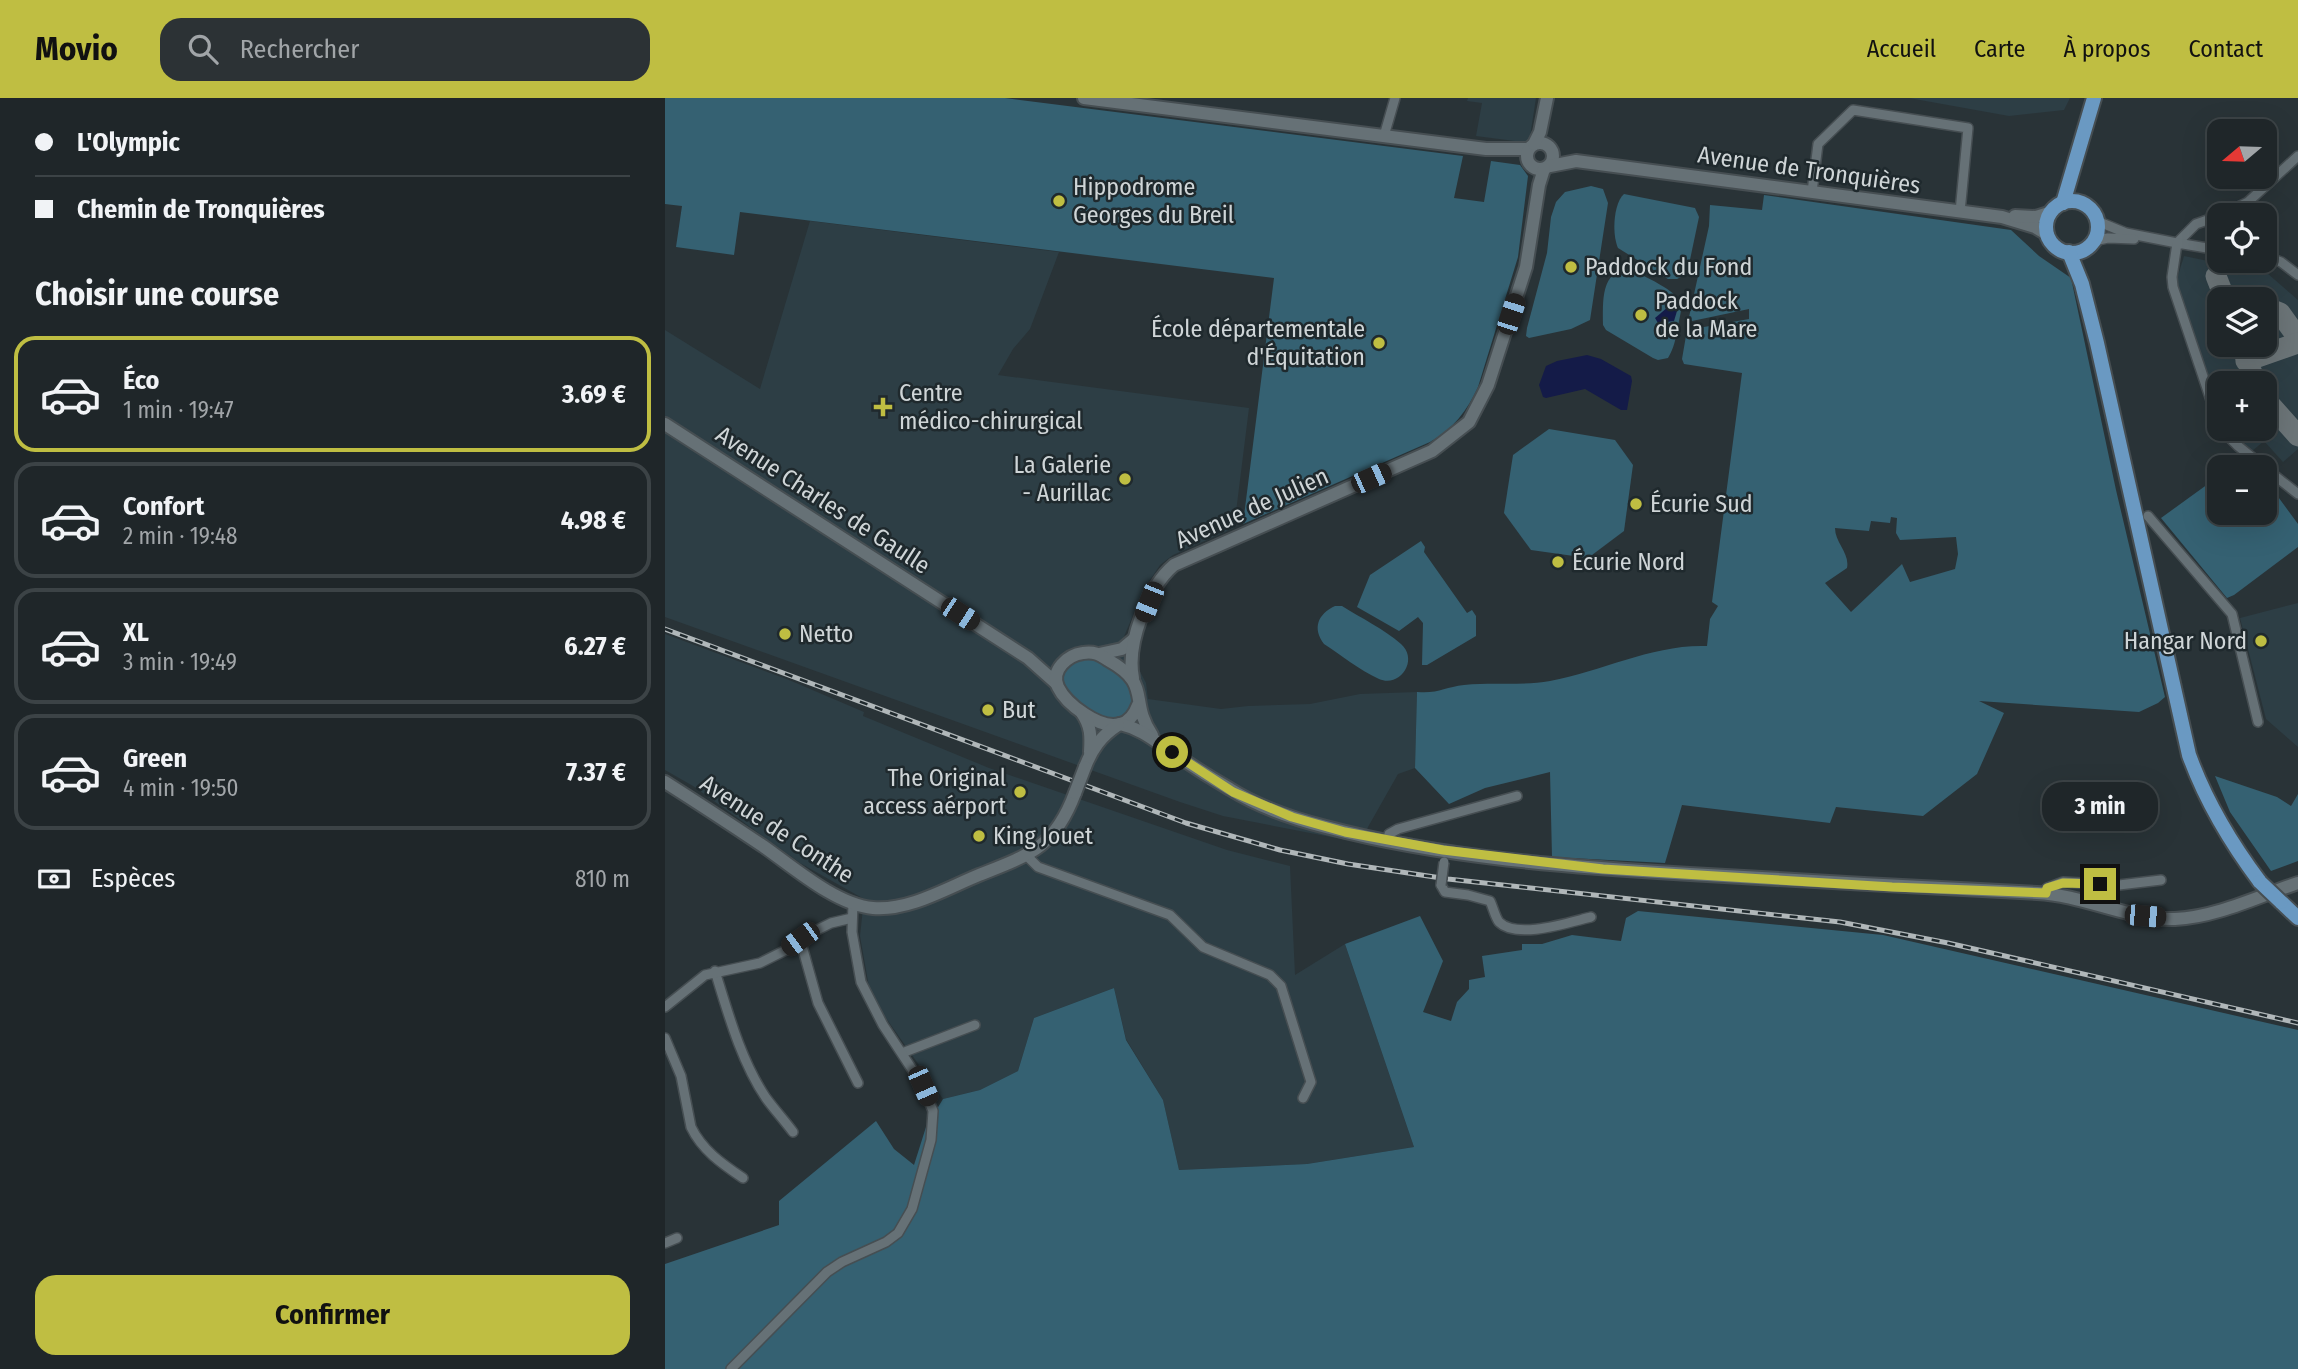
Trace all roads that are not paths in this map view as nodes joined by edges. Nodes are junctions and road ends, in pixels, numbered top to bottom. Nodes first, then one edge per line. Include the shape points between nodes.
1 (1084, 98) edge
2 (1395, 98) edge
3 (1547, 98) edge
4 (2094, 98) edge
5 (1384, 136) junction
6 (2080, 145) junction
7 (1536, 153) junction
8 (2298, 156) edge
9 (1576, 161) junction
10 (1547, 168) junction
11 (1812, 192) junction
12 (2083, 203) junction
13 (2246, 203) edge
14 (2057, 207) junction
15 (1960, 212) junction
16 (2002, 217) junction
17 (2097, 221) junction
18 (2207, 221) edge
19 (2048, 235) junction
20 (1530, 236) junction
21 (2150, 239) junction
22 (2177, 243) junction
23 (2090, 244) junction
24 (2207, 248) edge
25 (2069, 252) junction
26 (2277, 260) edge
27 (2298, 275) edge
28 (2097, 343) junction
29 (2207, 388) edge
30 (665, 424) edge
31 (2233, 441) edge
32 (2249, 455) edge
33 (2277, 478) edge
34 (2298, 494) edge
35 (2148, 516) dead end
36 (1134, 639) junction
37 (1099, 654) junction
38 (1028, 659) junction
39 (1065, 660) junction
40 (1133, 678) junction
41 (1056, 683) junction
42 (1138, 705) junction
43 (1080, 710) junction
44 (2258, 722) dead end
45 (1119, 725) junction
46 (1153, 737) junction
47 (1090, 752) junction
48 (665, 782) edge
49 (1517, 796) dead end
50 (1388, 840) junction
51 (1027, 856) junction
52 (1443, 856) junction
53 (2161, 880) dead end
54 (2298, 883) edge
55 (2046, 893) junction
56 (853, 903) junction
57 (1591, 916) dead end
58 (852, 918) junction
59 (2298, 918) edge
60 (800, 939) junction
61 (715, 971) junction
62 (665, 1007) edge
63 (975, 1026) dead end
64 (665, 1038) edge
65 (902, 1053) junction
66 (858, 1083) dead end
67 (1303, 1098) dead end
68 (793, 1132) dead end
69 (743, 1178) dead end
70 (677, 1238) dead end
71 (665, 1243) edge
72 (731, 1369) edge

1 - 5 street, Avenue de Tronquières
2 - 5 street
3 - 7 street, Avenue de Julien
4 - 6 main road
5 - 7 street, Avenue de Tronquières
6 - 12 main road via 2078,176
6 - 14 main road
7 - 9 street, Avenue de Tronquières
7 - 10 street via 1536,170
7 - 10 street, Avenue de Julien via 1553,159
7 - 20 street, Avenue de Julien
8 - 13 street
9 - 10 street, Avenue de Tronquières
9 - 11 street, Avenue de Tronquières
10 - 20 street, Avenue de Julien via 1539,185
11 - 15 street, Avenue de Tronquières
11 - 15 street via 1818,144 1853,110 1968,128
12 - 14 main road
12 - 17 main road
14 - 16 street via 2036,217
14 - 19 main road via 2047,224
15 - 16 street, Avenue de Tronquières
16 - 19 street, Avenue de Tronquières
17 - 21 street
17 - 23 main road
18 - 22 street
19 - 25 main road via 2054,245
20 - 36 street, Avenue de Julien via 1526,267 1488,385 1469,422 1432,451 1174,565 1155,586
21 - 22 street
21 - 23 street via 2108,237
22 - 24 street
22 - 29 street via 2173,287
23 - 25 main road
23 - 28 main road via 2086,274
25 - 28 main road
26 - 27 street
28 - 59 main road, bridge via 2189,755 2224,832 2260,881
30 - 38 street, Avenue Charles de Gaulle
31 - 32 street
33 - 34 street
35 - 44 street via 2232,614
36 - 37 street via 1122,649
36 - 40 street, Avenue de Julien
37 - 39 street via 1079,653
37 - 40 street
38 - 39 street
38 - 41 street, Avenue Charles de Gaulle
39 - 41 street
40 - 42 street
41 - 43 street
42 - 45 street via 1131,718
42 - 46 street
43 - 45 street via 1099,722
43 - 47 street, Avenue de Conthe via 1089,726
45 - 46 street
45 - 47 street, Avenue de Conthe
46 - 50 street via 1233,792 1326,827
47 - 51 street, Avenue de Conthe, bridge via 1067,816
48 - 56 street, Avenue de Conthe
49 - 50 street via 1398,829
50 - 52 street
51 - 56 street, Avenue de Conthe via 905,904 872,908
51 - 67 street via 1038,867 1170,915 1203,947 1269,975 1281,986 1311,1082
52 - 55 street
52 - 57 street, bridge via 1441,885 1445,892 1490,901 1499,922 1512,929 1543,928
53 - 55 street via 2119,885 2063,883 2047,888
54 - 55 street via 2214,912 2174,919
56 - 58 street
58 - 60 street
58 - 65 street via 861,982
60 - 61 street via 760,963
60 - 66 street via 818,1003
61 - 62 street
61 - 68 street via 752,1070
63 - 65 street
64 - 69 street via 677,1062 695,1135 704,1148
65 - 72 street via 933,1111 931,1140 905,1222 886,1242 827,1272
70 - 71 street

